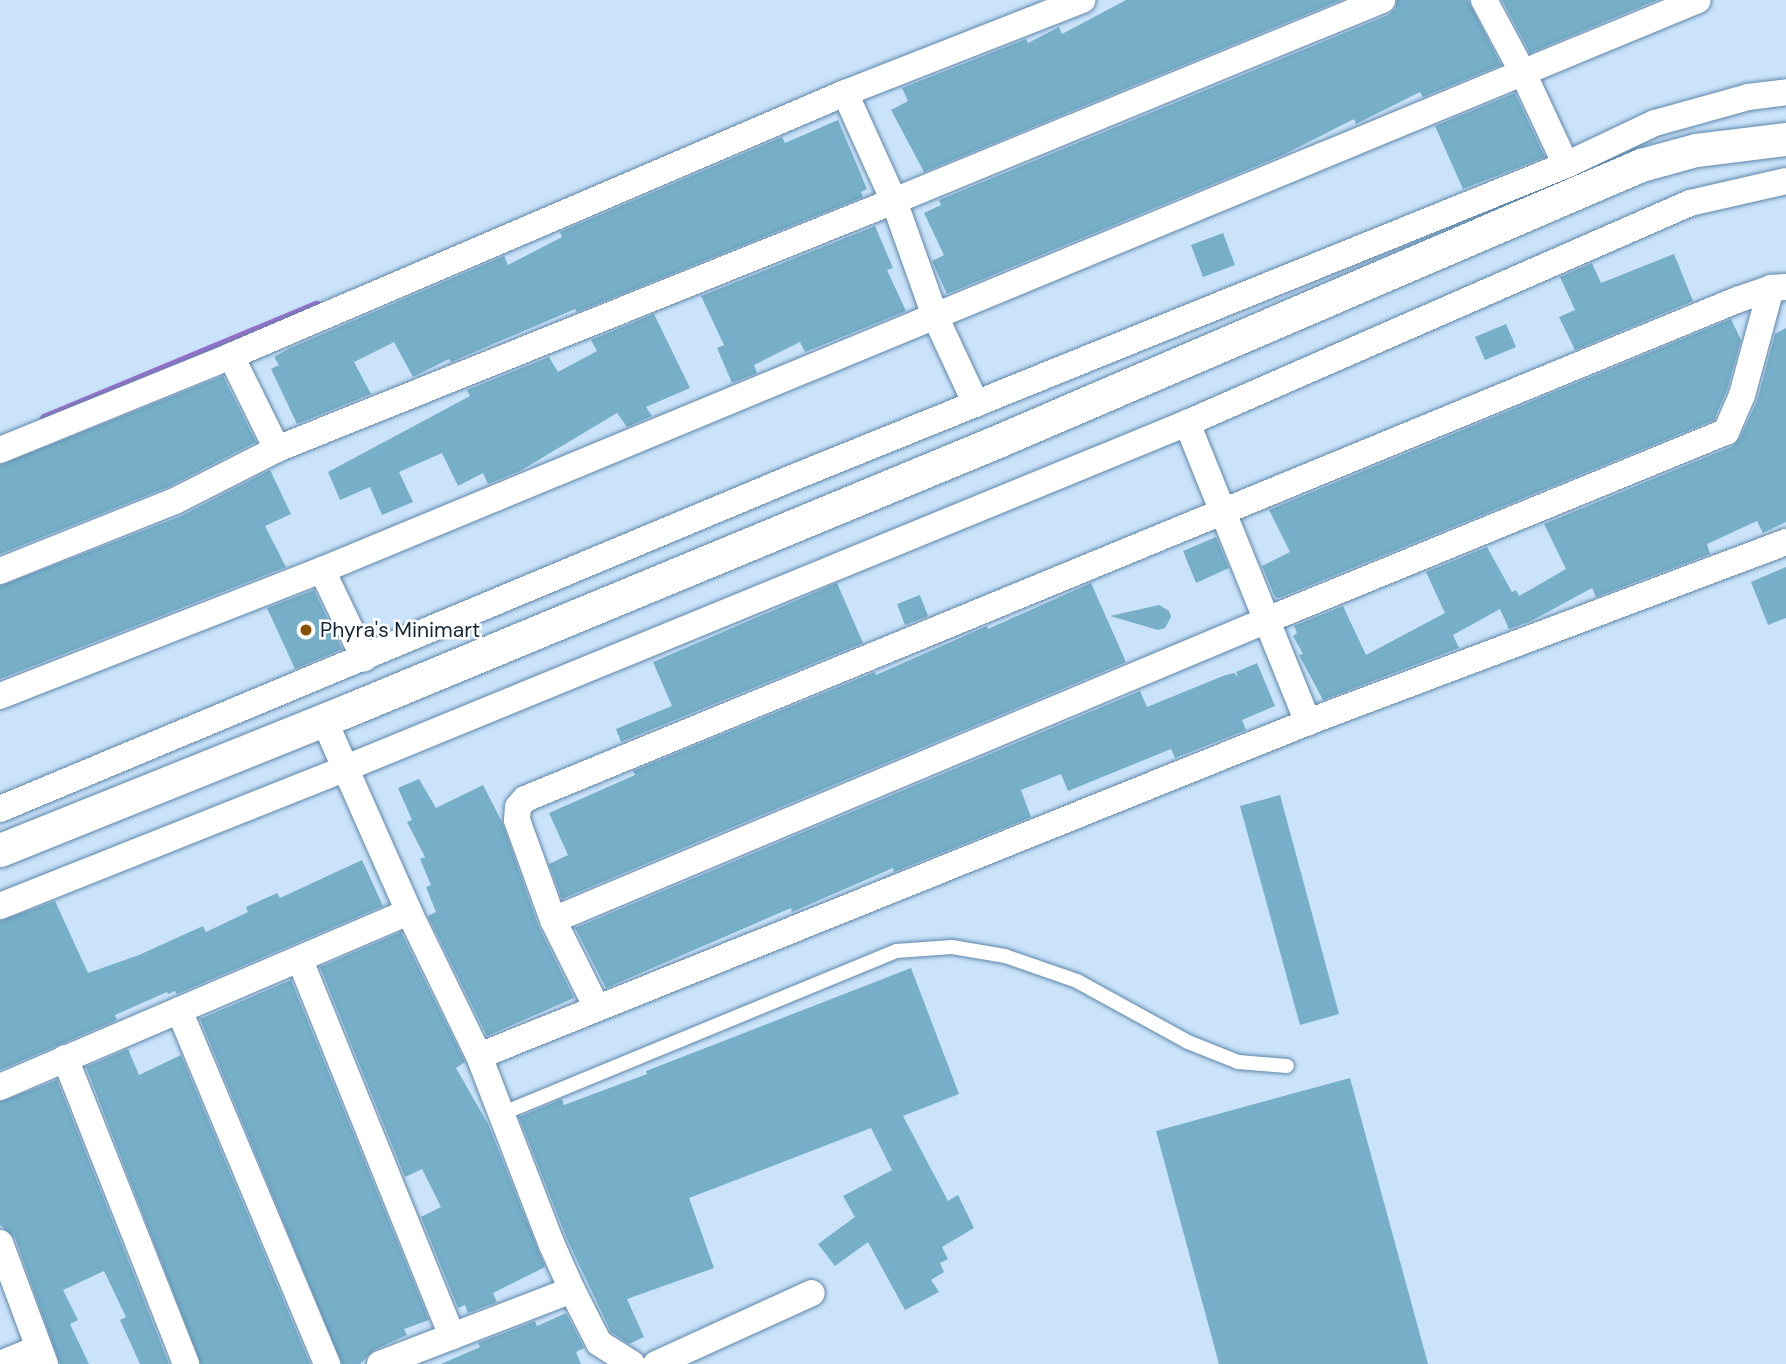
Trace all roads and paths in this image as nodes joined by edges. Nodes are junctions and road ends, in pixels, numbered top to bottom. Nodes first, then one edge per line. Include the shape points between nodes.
1 (1082, 0) edge
2 (1382, 0) edge
3 (1484, 0) edge
4 (1698, 0) edge
5 (1524, 75) junction
6 (1786, 92) edge
7 (845, 93) junction
8 (1786, 139) edge
9 (1566, 165) junction
10 (1786, 181) edge
11 (894, 201) junction
12 (1778, 287) edge
13 (936, 316) junction
14 (231, 356) junction
15 (976, 404) junction
16 (1187, 423) junction
17 (277, 449) junction
18 (0, 450) edge
19 (1222, 511) junction
20 (1786, 542) edge
21 (322, 570) junction
22 (0, 571) edge
23 (1267, 620) junction
24 (364, 658) junction
25 (0, 696) edge
26 (324, 720) junction
27 (1308, 722) junction
28 (346, 768) junction
29 (0, 809) edge
30 (0, 850) edge
31 (0, 906) edge
32 (409, 912) junction
33 (553, 920) junction
34 (300, 960) junction
35 (596, 1006) junction
36 (178, 1010) junction
37 (479, 1056) junction
38 (65, 1058) junction
39 (1287, 1066) dead end
40 (0, 1087) edge
41 (501, 1114) junction
42 (0, 1243) edge
43 (572, 1290) junction
44 (812, 1293) dead end
45 (452, 1336) junction
46 (42, 1356) edge
47 (0, 1364) edge
48 (187, 1364) edge
49 (327, 1364) edge
50 (380, 1364) edge
51 (632, 1364) edge
52 (656, 1364) edge

1 - 7 street
2 - 11 street
3 - 5 street
4 - 5 street
5 - 9 street
5 - 13 street
6 - 9 street via 1748,97 1655,123
7 - 11 street
7 - 14 street
8 - 26 street via 1696,150 1641,165 1011,435
9 - 15 street
10 - 16 street via 1690,203
11 - 13 street
11 - 17 street
12 - 19 street
12 - 23 street via 1726,432
13 - 15 street
13 - 21 street
14 - 17 street
14 - 18 street
15 - 24 street
16 - 19 street
16 - 28 street
17 - 22 street via 175,501
19 - 23 street
19 - 33 street via 526,799 518,807 517,820
20 - 27 street
21 - 24 street
21 - 25 street
23 - 27 street
23 - 33 street
24 - 29 street
26 - 28 street
26 - 30 street
27 - 35 street
28 - 31 street
28 - 32 street
32 - 34 street
32 - 37 street
33 - 35 street
34 - 36 street
34 - 45 street
35 - 37 street
36 - 38 street
36 - 49 street
37 - 41 street
38 - 40 street
38 - 48 street
39 - 41 lane via 1238,1062 1188,1042 1077,981 1005,956 952,947 897,951
41 - 43 street
42 - 46 street
43 - 45 street
43 - 51 street via 599,1343
44 - 52 street
45 - 50 street
46 - 47 street

